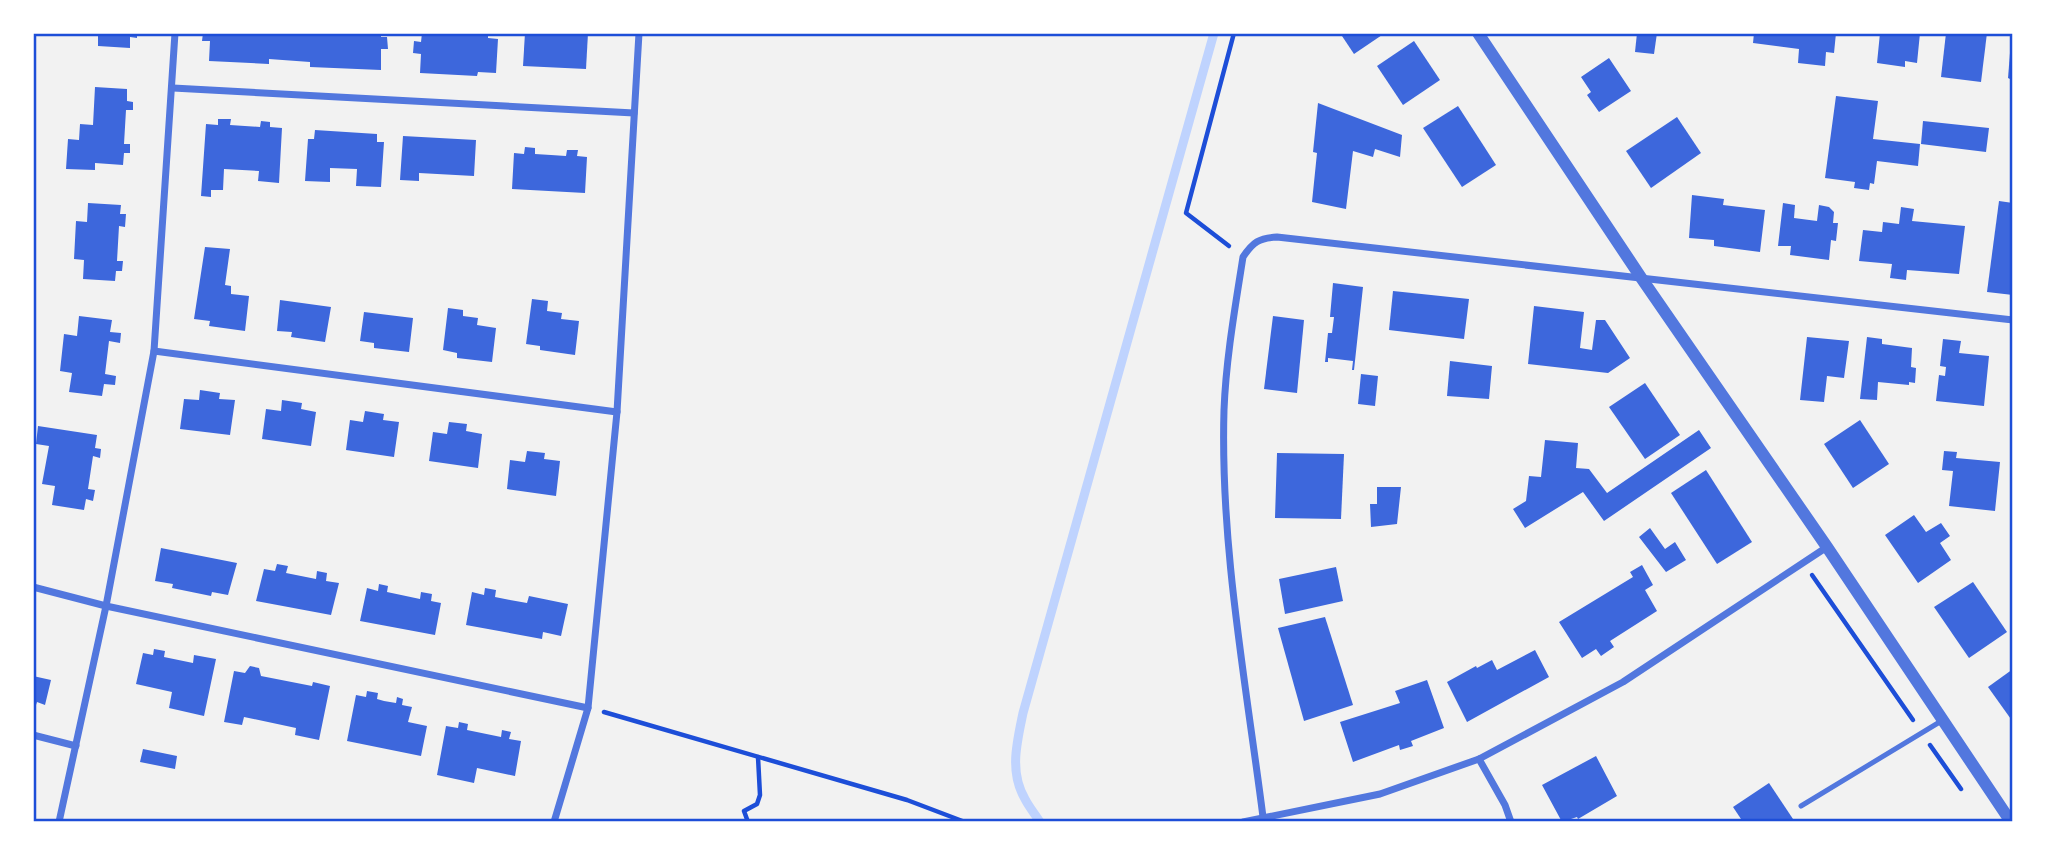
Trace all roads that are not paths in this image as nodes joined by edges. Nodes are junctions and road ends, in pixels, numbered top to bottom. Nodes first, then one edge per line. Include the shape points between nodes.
1 (175, 33) edge
2 (639, 33) edge
3 (1478, 33) edge
4 (173, 88) junction
5 (634, 113) junction
6 (1642, 279) junction
7 (2013, 320) edge
8 (153, 351) junction
9 (617, 412) junction
10 (1827, 547) junction
11 (33, 587) edge
12 (106, 606) junction
13 (588, 708) junction
14 (1943, 720) junction
15 (33, 735) edge
16 (76, 746) junction
17 (1479, 759) junction
18 (1801, 806) dead end
19 (1263, 817) junction
20 (59, 822) edge
21 (554, 822) edge
22 (1243, 822) edge
23 (1511, 822) edge
24 (2011, 822) edge

1 - 4 street
2 - 5 street
3 - 6 street
4 - 5 street
4 - 8 street
5 - 9 street
6 - 7 street
6 - 10 street
6 - 19 street via 1277,237 1251,244 1243,257 1227,367 1224,454 1232,577
8 - 9 street
8 - 12 street
9 - 13 street
10 - 14 street
10 - 17 street via 1623,682
11 - 12 street
12 - 13 street
12 - 16 street
13 - 21 street
14 - 18 lane
14 - 24 street
15 - 16 street
16 - 20 street
17 - 19 street via 1380,794
17 - 23 street
19 - 22 street

